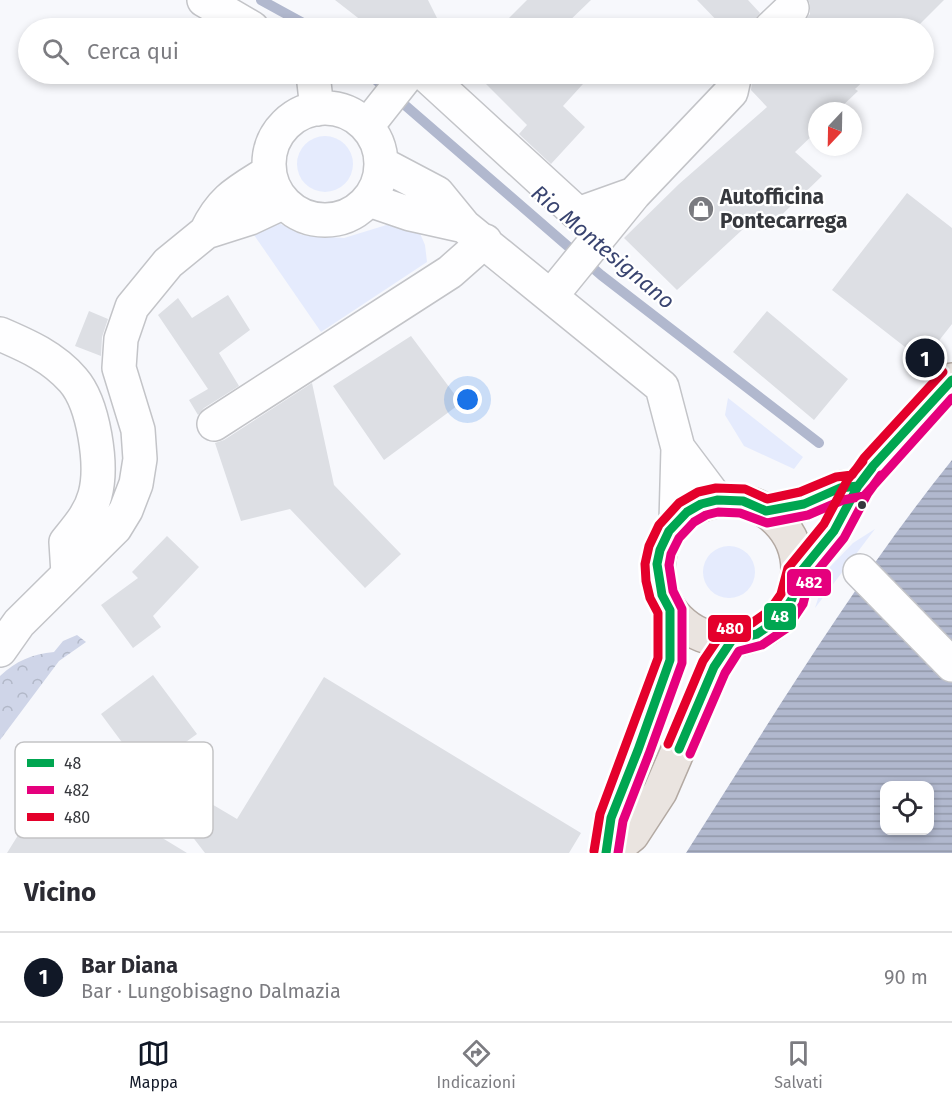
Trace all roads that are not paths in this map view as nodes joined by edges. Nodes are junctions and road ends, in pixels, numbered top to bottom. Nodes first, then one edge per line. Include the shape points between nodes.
1 (204, 0) edge
2 (235, 18) edge
3 (314, 84) edge
4 (400, 84) edge
5 (435, 84) edge
6 (732, 84) edge
7 (317, 109) junction
8 (374, 116) junction
9 (382, 164) junction
10 (269, 172) junction
11 (634, 194) junction
12 (369, 200) junction
13 (284, 202) junction
14 (207, 232) junction
15 (474, 234) junction
16 (560, 286) junction
17 (0, 334) edge
18 (952, 380) edge
19 (214, 424) dead end
20 (678, 448) junction
21 (858, 486) junction
22 (717, 500) junction
23 (766, 511) junction
24 (676, 522) junction
25 (860, 571) dead end
26 (68, 574) junction
27 (798, 575) junction
28 (670, 610) junction
29 (732, 640) junction
30 (0, 650) edge
31 (952, 666) edge
32 (606, 853) edge
33 (610, 853) edge

1 - 2 street
3 - 7 street
4 - 8 street
5 - 11 street via 578,214
6 - 11 street via 730,92
7 - 8 street
7 - 10 street via 291,119 281,130 269,157
8 - 9 street
9 - 12 street via 379,183
9 - 15 street via 437,193
10 - 13 street
10 - 14 street via 234,194 215,213
11 - 16 street
12 - 13 street via 355,213 336,220 299,214
12 - 15 street
13 - 14 street
14 - 26 street via 168,263 132,307 121,339 119,368 138,430 140,459 136,484 115,528
15 - 16 street
15 - 19 street via 450,272
16 - 20 street via 662,387
17 - 26 street via 53,361 76,383 87,406 97,448 98,483 87,515 66,542
18 - 21 main road
20 - 22 street
20 - 24 street
21 - 23 main road via 840,488 804,504
21 - 27 main road via 834,531
22 - 23 main road via 743,501
22 - 24 main road via 701,504
23 - 27 main road via 791,538
24 - 28 main road via 664,540 657,564 660,587
25 - 31 street
26 - 30 street via 19,623
27 - 29 main road via 792,599 778,620 757,634
28 - 29 main road via 697,633
28 - 32 main road via 670,660 611,818
29 - 33 main road via 714,667 660,792 633,835

